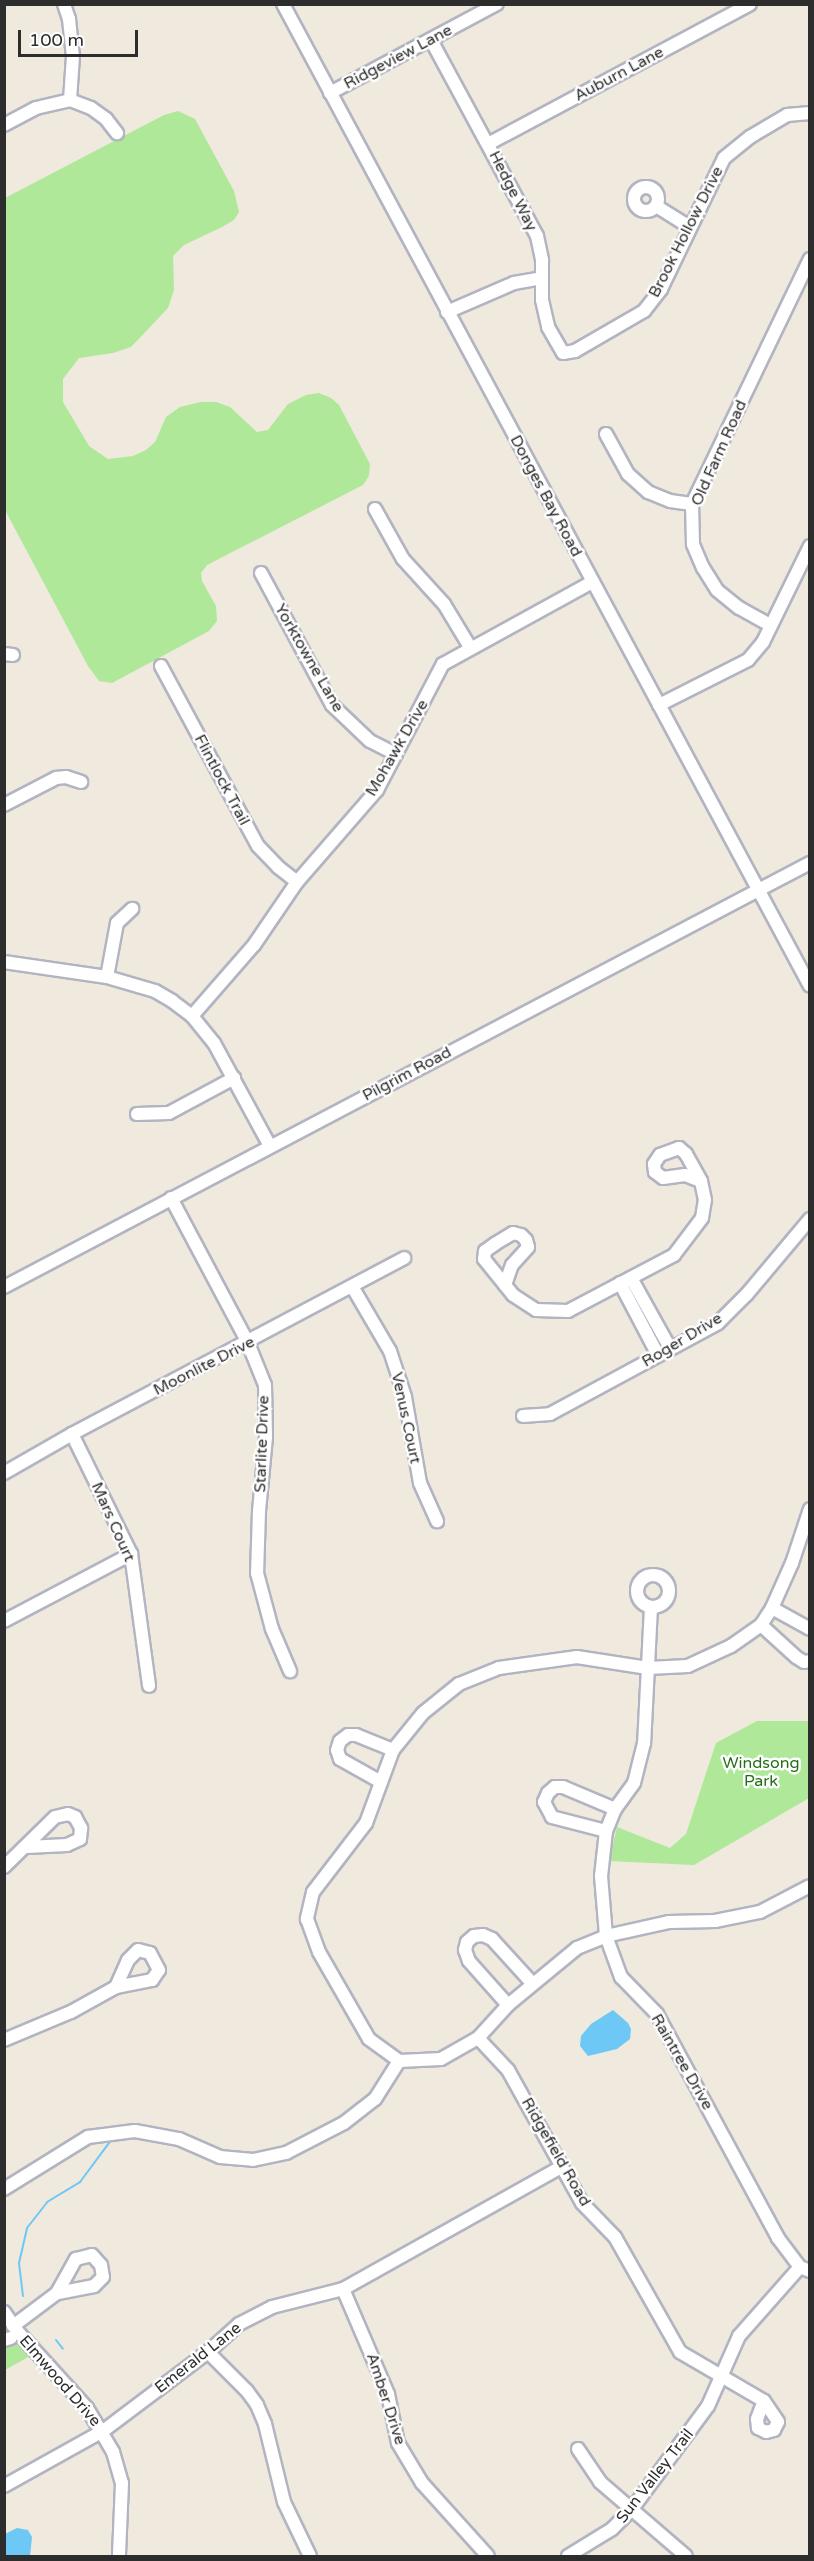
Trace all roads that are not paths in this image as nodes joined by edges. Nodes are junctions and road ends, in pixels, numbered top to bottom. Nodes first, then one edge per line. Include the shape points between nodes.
1 (64, 4) edge
2 (283, 4) edge
3 (496, 4) edge
4 (750, 4) edge
5 (431, 40) junction
6 (330, 93) junction
7 (70, 100) junction
8 (810, 112) edge
9 (4, 125) edge
10 (117, 133) dead end
11 (488, 144) junction
12 (656, 206) dead end
13 (689, 227) junction
14 (810, 260) edge
15 (542, 278) junction
16 (447, 312) junction
17 (563, 352) joint
18 (606, 434) dead end
19 (692, 504) junction
20 (375, 508) dead end
21 (810, 546) edge
22 (261, 573) dead end
23 (592, 582) junction
24 (770, 625) junction
25 (470, 647) junction
26 (162, 666) dead end
27 (659, 705) junction
28 (396, 754) junction
29 (81, 782) dead end
30 (4, 805) edge
31 (810, 863) edge
32 (297, 882) junction
33 (758, 890) junction
34 (132, 909) dead end
35 (4, 962) edge
36 (107, 977) junction
37 (810, 986) edge
38 (192, 1016) junction
39 (234, 1078) junction
40 (137, 1114) dead end
41 (270, 1146) junction
42 (701, 1181) dead end
43 (171, 1198) junction
44 (810, 1219) edge
45 (404, 1258) dead end
46 (626, 1280) junction
47 (505, 1285) dead end
48 (4, 1287) edge
49 (353, 1287) junction
50 (248, 1343) junction
51 (670, 1348) junction
52 (658, 1355) junction
53 (523, 1416) dead end
54 (72, 1434) junction
55 (4, 1473) edge
56 (810, 1509) edge
57 (437, 1521) dead end
58 (130, 1554) junction
59 (651, 1607) dead end
60 (772, 1608) junction
61 (4, 1621) edge
62 (761, 1625) junction
63 (810, 1629) edge
64 (810, 1661) edge
65 (648, 1668) junction
66 (290, 1671) dead end
67 (149, 1686) dead end
68 (393, 1750) junction
69 (381, 1782) junction
70 (615, 1809) junction
71 (606, 1831) junction
72 (27, 1847) dead end
73 (4, 1867) edge
74 (810, 1886) edge
75 (606, 1936) junction
76 (532, 1983) junction
77 (116, 1987) dead end
78 (508, 2005) junction
79 (478, 2038) junction
80 (4, 2040) edge
81 (399, 2061) junction
82 (561, 2167) junction
83 (4, 2189) edge
84 (805, 2269) edge
85 (343, 2289) junction
86 (57, 2293) dead end
87 (4, 2312) edge
88 (10, 2335) edge
89 (208, 2352) junction
90 (721, 2376) junction
91 (764, 2401) dead end
92 (103, 2431) junction
93 (578, 2449) dead end
94 (4, 2486) edge
95 (632, 2509) junction
96 (119, 2556) edge
97 (310, 2556) edge
98 (488, 2556) edge
99 (568, 2556) edge
100 (686, 2556) edge

1 - 7 street via 73,56
2 - 6 street, Donges Bay Road
3 - 5 street, Ridgeview Lane
4 - 11 street, Auburn Lane
5 - 6 street, Ridgeview Lane
5 - 11 street, Hedge Way
6 - 16 street, Donges Bay Road
7 - 9 street via 36,108
7 - 10 street via 91,108
8 - 13 street, Brook Hollow Drive via 787,115 724,158
11 - 15 street, Hedge Way via 537,236
12 - 13 street
13 - 17 street, Brook Hollow Drive via 660,289 644,311 575,351
14 - 19 street, Old Farm Road
15 - 16 street via 514,283
15 - 17 street, Hedge Way via 548,327
16 - 23 street, Donges Bay Road
18 - 19 street via 628,474 648,492 669,501
19 - 24 street, Old Farm Road via 693,544 717,591
20 - 25 street via 403,559 444,604
21 - 24 street
22 - 28 street, Yorktowne Lane via 332,705 370,741
23 - 25 street, Mohawk Drive
23 - 27 street, Donges Bay Road
24 - 27 street via 763,642 748,660
25 - 28 street, Mohawk Drive via 443,664
26 - 32 street, Flintlock Trail via 258,846
27 - 33 street, Donges Bay Road
28 - 32 street, Mohawk Drive via 376,790
29 - 30 street via 56,778
31 - 33 street, Pilgrim Road
32 - 38 street, Mohawk Drive via 254,945
33 - 37 street, Donges Bay Road
33 - 41 street, Pilgrim Road
34 - 36 street via 117,923
35 - 36 street
36 - 38 street via 155,991
38 - 39 street via 214,1043
39 - 40 street via 169,1113
39 - 41 street
41 - 43 street, Pilgrim Road
42 - 46 street via 705,1200 702,1218 674,1255
43 - 48 street, Pilgrim Road
43 - 50 street, Starlite Drive
44 - 51 street, Roger Drive via 747,1294 717,1323
45 - 49 street, Moonlite Drive
46 - 47 street via 568,1311 536,1311
46 - 51 street
46 - 52 street
49 - 50 street, Moonlite Drive
49 - 57 street, Venus Court via 390,1351 405,1397 420,1483
50 - 54 street, Moonlite Drive
50 - 66 street, Starlite Drive via 265,1384 266,1437 257,1573 272,1629
51 - 52 street, Roger Drive
52 - 53 street, Roger Drive via 550,1414
54 - 55 street, Moonlite Drive
54 - 58 street, Mars Court
56 - 60 street
58 - 61 street
58 - 67 street, Mars Court
59 - 65 street, Raintree Drive
60 - 62 street
60 - 63 street
62 - 64 street via 796,1657
62 - 65 street via 731,1646 688,1666
65 - 68 street via 577,1656 499,1668 459,1684 423,1713
65 - 70 street, Raintree Drive via 644,1743 634,1783
68 - 69 street
68 - 69 street via 356,1735 340,1741 340,1759
69 - 81 street via 366,1823 313,1892 307,1919 319,1952 369,2039
70 - 71 street, Raintree Drive
70 - 71 street via 563,1787 555,1787 544,1802 552,1816
71 - 75 street, Raintree Drive via 601,1876
72 - 73 street
74 - 75 street via 760,1912 715,1921 669,1922
75 - 76 street via 577,1948
75 - 84 street, Raintree Drive via 621,1977 657,2014 778,2238
76 - 78 street
76 - 78 street via 492,1939 474,1936 467,1942 469,1961
77 - 80 street via 71,2012
78 - 79 street
79 - 81 street via 441,2059
79 - 82 street, Ridgefield Road via 508,2070
81 - 83 street via 375,2099 344,2123 286,2153 253,2160 220,2157 179,2139 135,2131 88,2137
82 - 85 street, Emerald Lane
82 - 90 street, Ridgefield Road via 582,2203 615,2237 680,2352
84 - 90 street, Sun Valley Trail via 740,2336
85 - 89 street, Emerald Lane via 272,2307 239,2324
85 - 98 street, Amber Drive via 388,2394 398,2443 422,2483
86 - 88 street
87 - 88 street, Elmwood Drive
88 - 92 street, Elmwood Drive via 87,2408
89 - 92 street, Emerald Lane
89 - 97 street via 257,2405 284,2502
90 - 91 street, Ridgefield Road
90 - 95 street, Sun Valley Trail via 708,2406
92 - 94 street, Emerald Lane
92 - 96 street, Elmwood Drive via 122,2483
93 - 95 street via 600,2482
95 - 99 street, Sun Valley Trail via 612,2529
95 - 100 street

